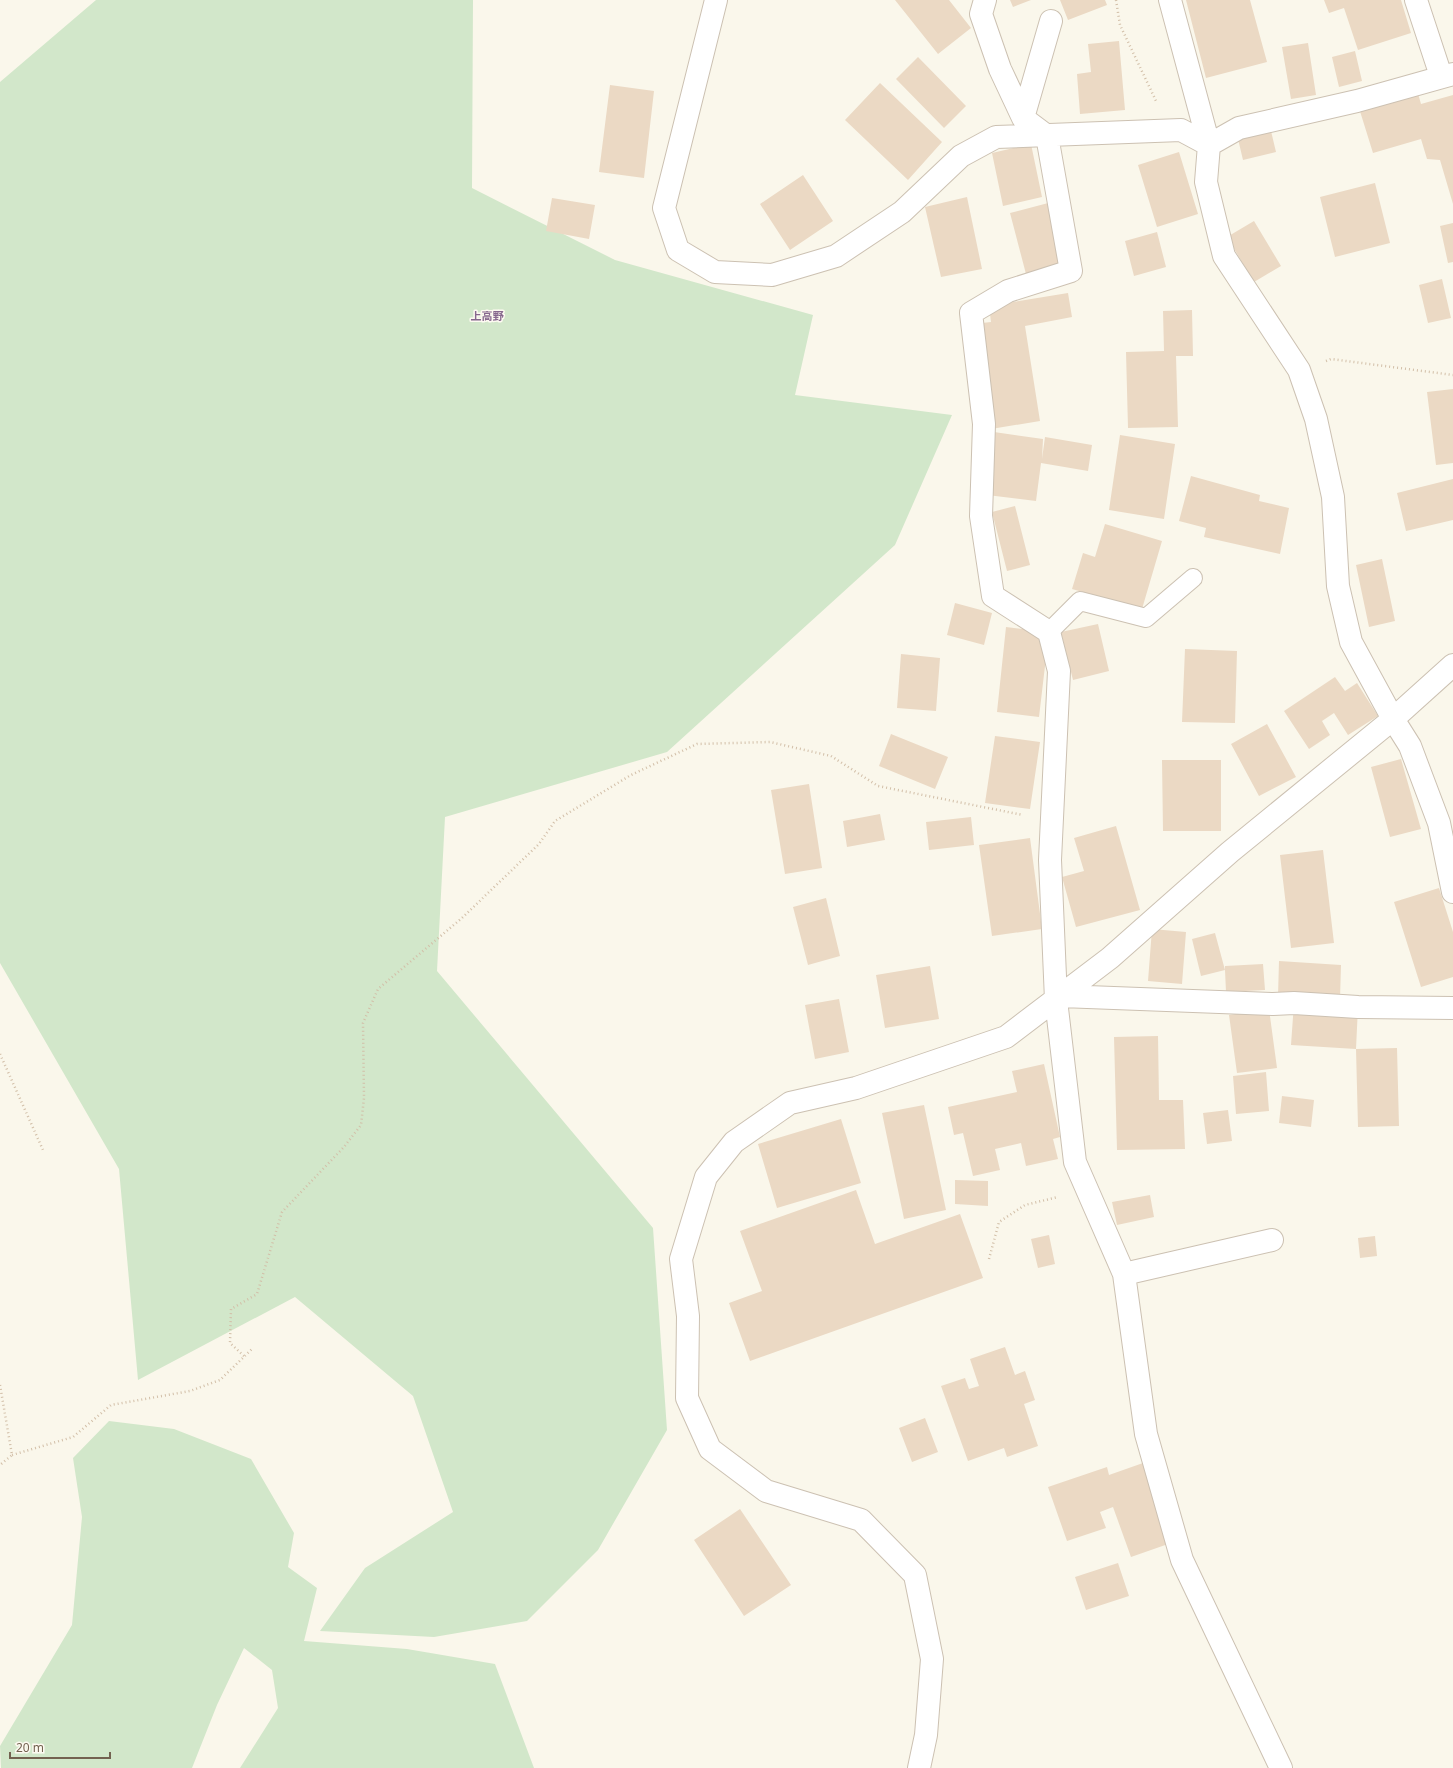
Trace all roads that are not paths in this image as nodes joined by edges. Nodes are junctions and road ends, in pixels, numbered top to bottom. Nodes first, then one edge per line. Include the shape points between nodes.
1 (716, 0) edge
2 (985, 0) edge
3 (1170, 0) edge
4 (1416, 0) edge
5 (1051, 21) dead end
6 (1447, 75) edge
7 (1023, 118) junction
8 (1048, 136) junction
9 (1209, 145) junction
10 (1193, 578) dead end
11 (1049, 632) junction
12 (1453, 665) edge
13 (1393, 719) junction
14 (1453, 892) edge
15 (1058, 998) junction
16 (1453, 1008) edge
17 (1272, 1240) dead end
18 (1124, 1274) junction
19 (919, 1768) edge
20 (1281, 1768) edge

1 - 8 street via 664,208 678,250 715,272 772,275 836,256 902,212 961,156 996,137
2 - 7 street via 981,14 1000,70
3 - 9 street
4 - 6 street
5 - 7 street
6 - 9 street via 1357,101 1239,128
7 - 8 street
8 - 9 street via 1180,130
8 - 11 street via 1071,271 1008,291 971,313 984,424 981,516 993,596
9 - 13 street via 1206,182 1224,256 1299,370 1316,419 1333,497 1338,586 1351,642
10 - 11 lane via 1146,618 1080,601
11 - 15 street via 1059,671 1050,860
12 - 13 street
13 - 14 street via 1410,746 1439,823
13 - 15 street via 1230,852 1110,958
15 - 16 street
15 - 18 street via 1075,1162
15 - 19 street via 1006,1037 856,1088 790,1103 734,1142 706,1177 681,1259 688,1316 687,1398 710,1449 766,1491 861,1520 915,1575 932,1659 926,1735
17 - 18 street
18 - 20 street via 1146,1434 1182,1560

